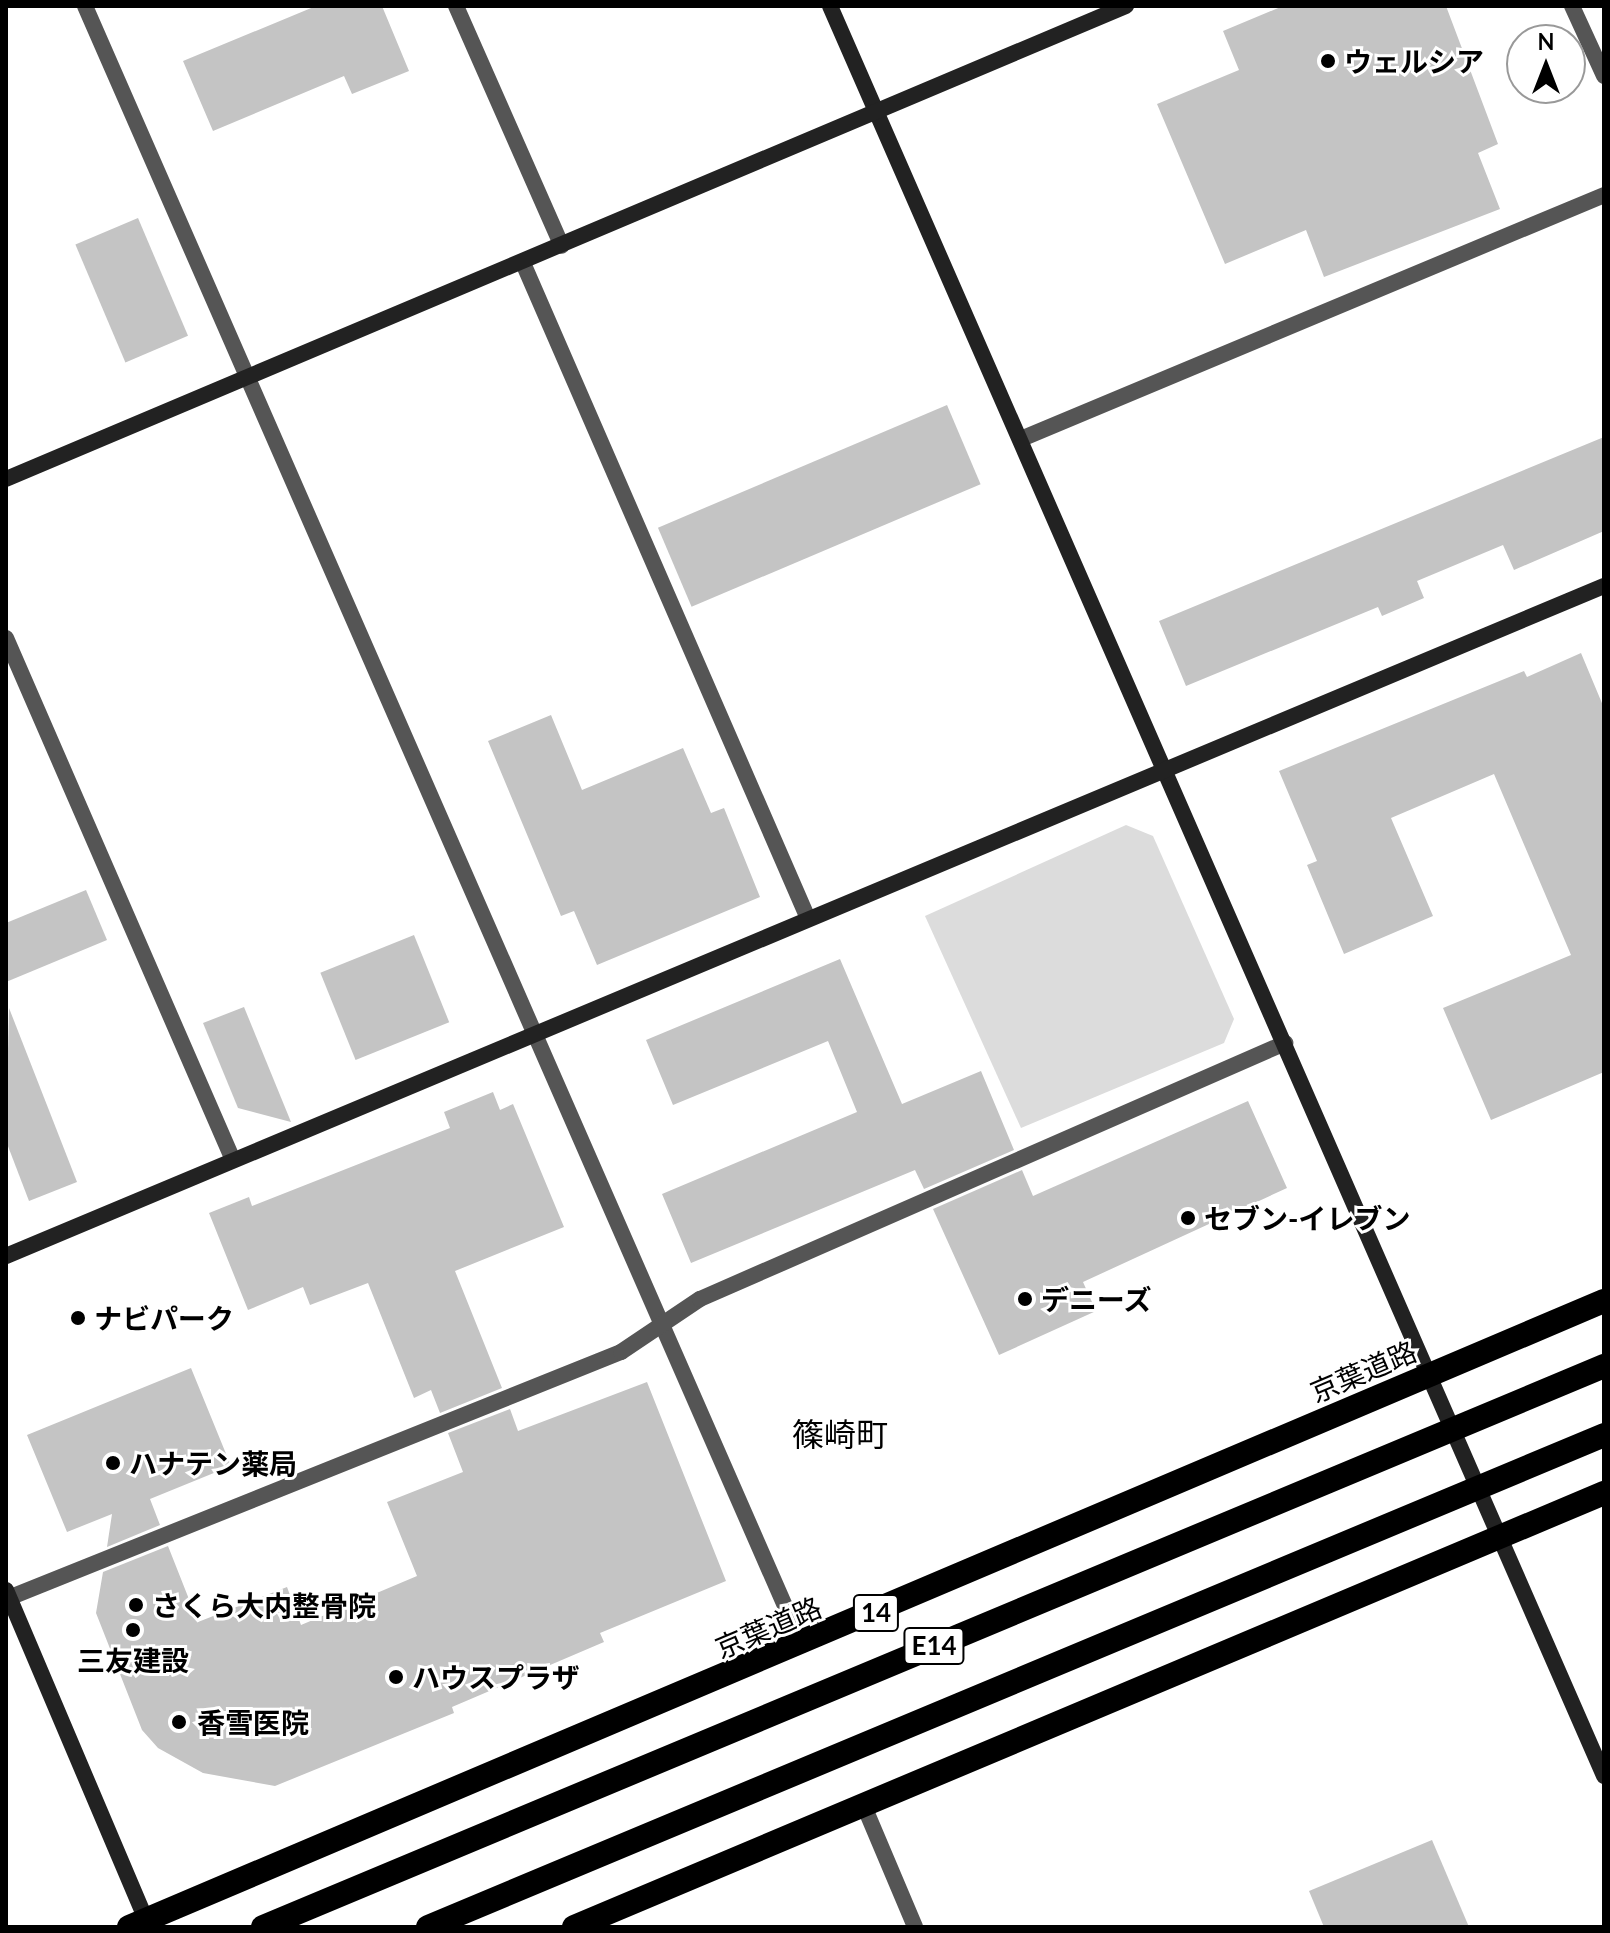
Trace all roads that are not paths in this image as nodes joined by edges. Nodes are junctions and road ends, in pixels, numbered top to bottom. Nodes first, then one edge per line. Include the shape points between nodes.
1 (85, 6) edge
2 (456, 6) edge
3 (830, 6) edge
4 (1126, 6) edge
5 (1572, 6) edge
6 (1604, 76) edge
7 (875, 112) junction
8 (1604, 195) edge
9 (562, 246) junction
10 (523, 263) junction
11 (246, 377) junction
12 (1021, 439) junction
13 (6, 479) edge
14 (1604, 586) edge
15 (6, 638) edge
16 (1163, 768) junction
17 (807, 916) junction
18 (534, 1038) junction
19 (1285, 1043) junction
20 (233, 1160) junction
21 (6, 1256) edge
22 (1604, 1301) edge
23 (665, 1325) junction
24 (1604, 1366) edge
25 (1428, 1375) junction
26 (1604, 1435) edge
27 (1604, 1493) edge
28 (1503, 1538) junction
29 (7, 1595) edge
30 (802, 1645) junction
31 (1604, 1776) edge
32 (864, 1806) junction
33 (142, 1925) edge
34 (263, 1927) edge
35 (428, 1927) edge
36 (574, 1927) edge
37 (915, 1927) edge

1 - 11 street
2 - 9 street
3 - 7 street
4 - 7 street
5 - 6 street
7 - 9 street
7 - 12 street
8 - 12 street
9 - 10 street
10 - 11 street
10 - 17 street
11 - 13 street
11 - 18 street
12 - 16 street
14 - 16 street
15 - 20 street
16 - 17 street
16 - 19 street
17 - 18 street
18 - 20 street
18 - 23 street
19 - 23 street via 700,1299
19 - 25 street
20 - 21 street
22 - 25 highway, 京葉道路 / 14
23 - 29 street via 621,1352
23 - 30 street
24 - 34 highway, E14
25 - 28 street
25 - 30 highway, 京葉道路 / 14
26 - 35 highway, E14
27 - 28 highway
28 - 31 street
28 - 32 highway
29 - 33 street
30 - 33 highway, 京葉道路 / 14
32 - 36 highway
32 - 37 street

